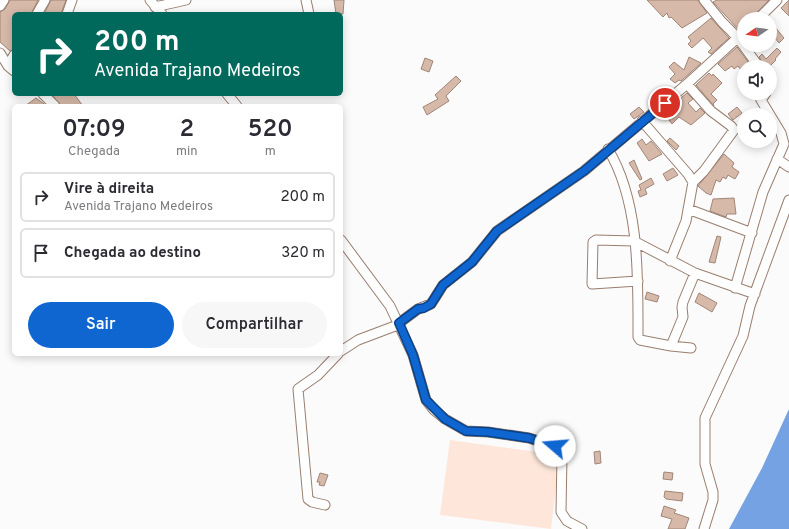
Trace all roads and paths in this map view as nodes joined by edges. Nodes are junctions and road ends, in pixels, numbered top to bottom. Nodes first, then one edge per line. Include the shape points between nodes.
1 (4, 0) edge
2 (45, 0) edge
3 (72, 0) edge
4 (186, 0) edge
5 (306, 0) edge
6 (777, 0) edge
7 (706, 1) edge
8 (152, 3) edge
9 (0, 6) edge
10 (38, 12) edge
11 (68, 12) edge
12 (160, 12) edge
13 (309, 12) edge
14 (765, 12) edge
15 (737, 32) edge
16 (737, 39) edge
17 (0, 53) edge
18 (11, 69) edge
19 (688, 84) junction
20 (45, 96) edge
21 (762, 100) edge
22 (54, 104) edge
23 (642, 122) junction
24 (786, 136) edge
25 (608, 149) junction
26 (777, 159) junction
27 (789, 167) edge
28 (693, 182) junction
29 (789, 200) edge
30 (688, 209) junction
31 (752, 233) junction
32 (634, 241) junction
33 (343, 243) edge
34 (670, 261) junction
35 (695, 273) junction
36 (638, 281) junction
37 (735, 288) junction
38 (755, 294) junction
39 (399, 323) junction
40 (671, 346) junction
41 (691, 348) dead end
42 (343, 350) edge
43 (336, 356) edge
44 (325, 505) dead end
45 (582, 529) edge
46 (704, 529) edge

1 - 9 street
2 - 10 street
3 - 11 street
4 - 8 street
5 - 13 street
6 - 14 street
7 - 15 street via 722,22
8 - 12 street
16 - 19 street
17 - 18 street
19 - 23 street
19 - 28 street via 711,112 734,130
20 - 22 street
21 - 24 street
23 - 25 street
23 - 28 street
24 - 26 street
25 - 32 street via 622,176
25 - 39 street via 584,171 497,231 472,262 443,285 431,304 418,309
26 - 27 street
26 - 31 street via 763,192
28 - 30 street
29 - 38 street
30 - 31 street
30 - 34 street via 686,221
31 - 37 street
32 - 34 street
32 - 36 street
32 - 36 street via 594,240 591,282 594,285
33 - 39 street via 387,301
34 - 35 street
35 - 37 street
35 - 40 street via 683,302 683,317
36 - 40 street via 638,337 640,340
37 - 38 street
38 - 46 street via 743,336 705,418 705,464 713,500
39 - 42 street via 358,340
39 - 45 street via 413,355 426,400 445,419 466,431 529,438 559,448 562,456 561,512 567,521
40 - 41 street
43 - 44 street via 318,375 298,389 308,498 312,502

